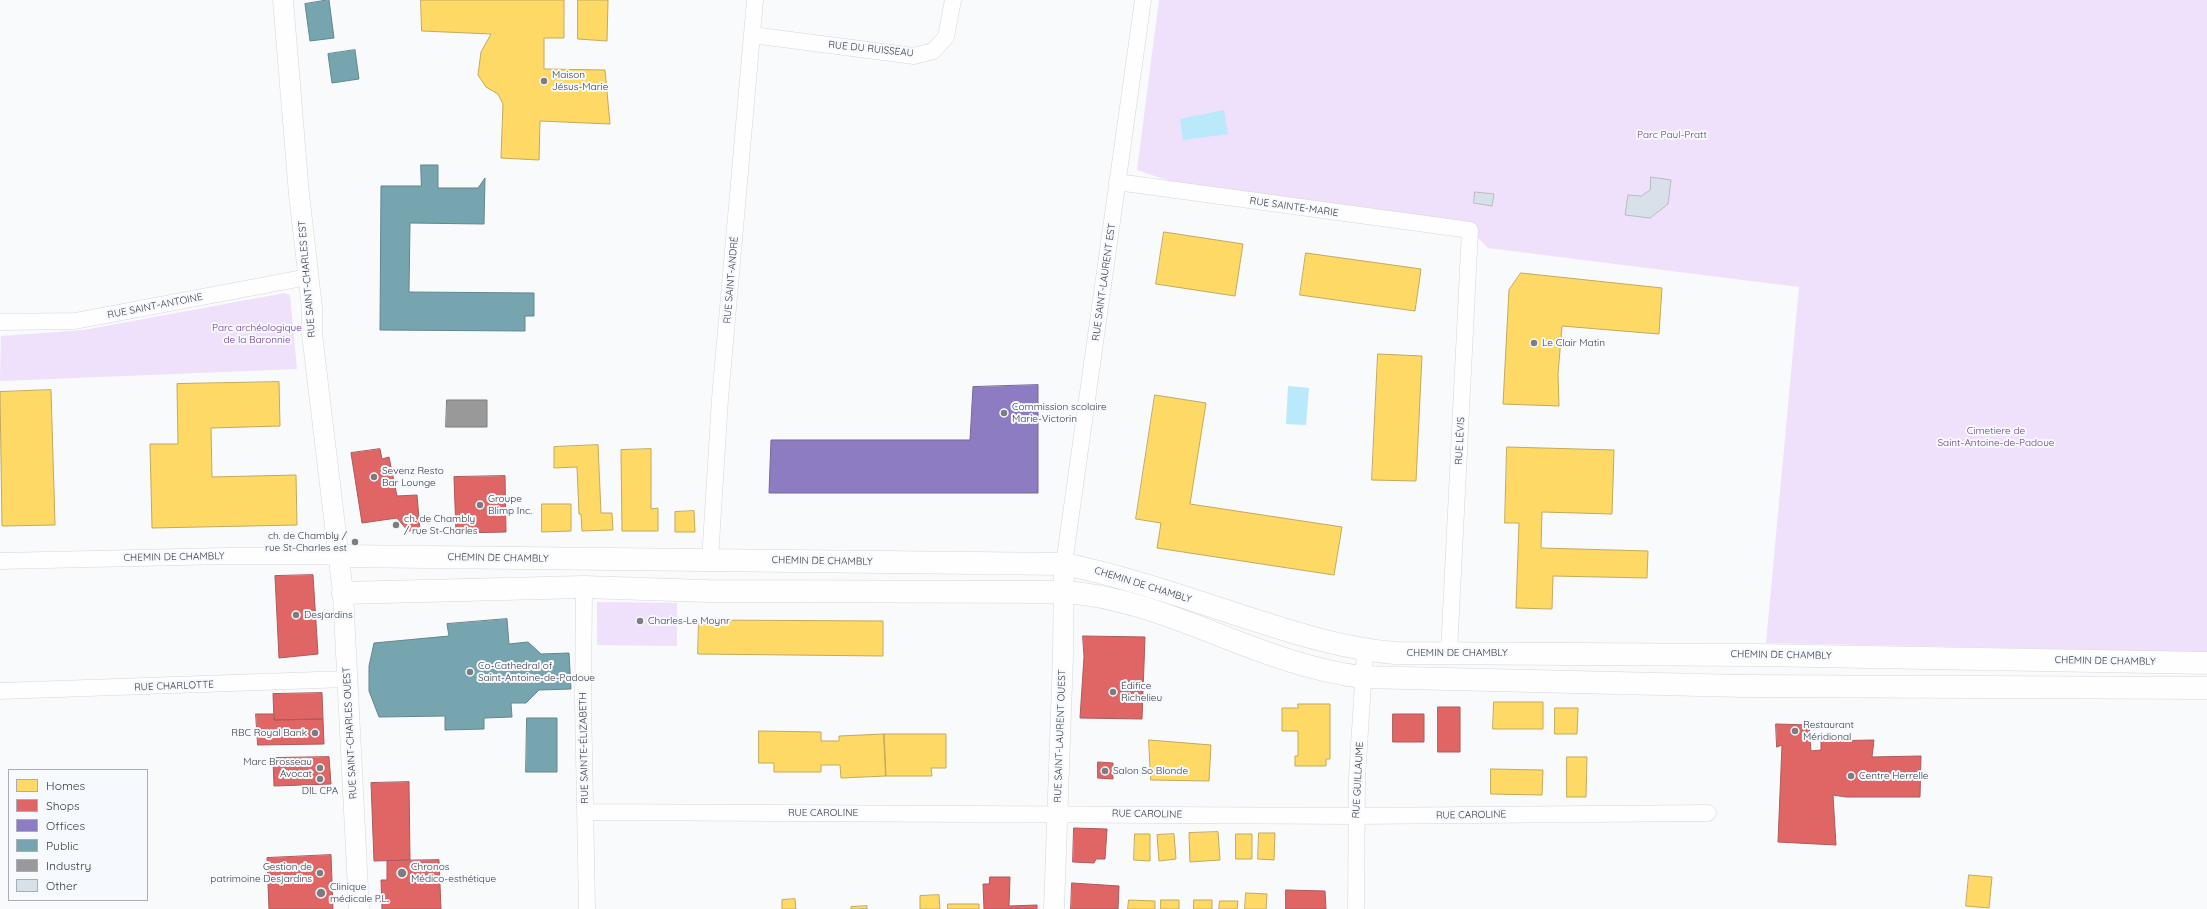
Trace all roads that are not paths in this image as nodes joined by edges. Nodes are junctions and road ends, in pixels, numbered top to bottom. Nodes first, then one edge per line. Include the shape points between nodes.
1 (283, 0) edge
2 (755, 0) edge
3 (953, 0) edge
4 (1143, 0) edge
5 (752, 35) junction
6 (1117, 182) junction
7 (1470, 230) joint
8 (308, 276) junction
9 (0, 322) edge
10 (339, 556) junction
11 (710, 560) junction
12 (0, 561) edge
13 (1064, 564) junction
14 (584, 587) junction
15 (1064, 592) junction
16 (342, 593) junction
17 (1365, 651) junction
18 (1449, 652) junction
19 (1971, 658) junction
20 (2207, 663) edge
21 (1362, 677) junction
22 (347, 679) junction
23 (1970, 688) junction
24 (2207, 688) edge
25 (0, 692) edge
26 (585, 812) junction
27 (1708, 813) dead end
28 (1058, 814) junction
29 (1356, 816) junction
30 (359, 909) edge
31 (587, 909) edge
32 (1054, 909) edge
33 (1356, 909) edge

1 - 8 street, RUE SAINT-CHARLES EST
2 - 5 street, RUE SAINT-ANDRÉ
3 - 5 street, RUE DU RUISSEAU via 946,36 933,50 914,56
4 - 6 street, RUE SAINT-LAURENT EST
5 - 11 street, RUE SAINT-ANDRÉ via 720,399
6 - 7 street, RUE SAINTE-MARIE
6 - 13 street, RUE SAINT-LAURENT EST
7 - 18 street, RUE LÉVIS
8 - 9 street, RUE SAINT-ANTOINE via 75,321
8 - 10 street, RUE SAINT-CHARLES EST via 314,353
10 - 11 main road, CHEMIN DE CHAMBLY
10 - 12 street, CHEMIN DE CHAMBLY
10 - 16 street, RUE SAINT-CHARLES OUEST
11 - 13 main road, CHEMIN DE CHAMBLY
13 - 15 street, RUE SAINT-LAURENT OUEST
13 - 17 main road, CHEMIN DE CHAMBLY via 1108,573 1304,636
14 - 15 main road via 707,591
14 - 16 main road
14 - 26 street, RUE SAINTE-ÉLIZABETH
15 - 21 main road via 1093,594 1126,602 1292,661 1337,674
15 - 28 street, RUE SAINT-LAURENT OUEST
16 - 22 street, RUE SAINT-CHARLES OUEST
17 - 18 main road, CHEMIN DE CHAMBLY
17 - 21 street, RUE GUILLAUME
18 - 19 main road, CHEMIN DE CHAMBLY
19 - 20 main road, CHEMIN DE CHAMBLY
19 - 23 main road
21 - 23 main road via 1735,686
21 - 29 street, RUE GUILLAUME
22 - 25 street, RUE CHARLOTTE
22 - 30 street, RUE SAINT-CHARLES OUEST
23 - 24 main road
26 - 28 street, RUE CAROLINE
26 - 31 street, RUE SAINTE-ÉLIZABETH
27 - 29 street, RUE CAROLINE
28 - 29 street, RUE CAROLINE
28 - 32 street, RUE SAINT-LAURENT OUEST
29 - 33 street, RUE GUILLAUME

